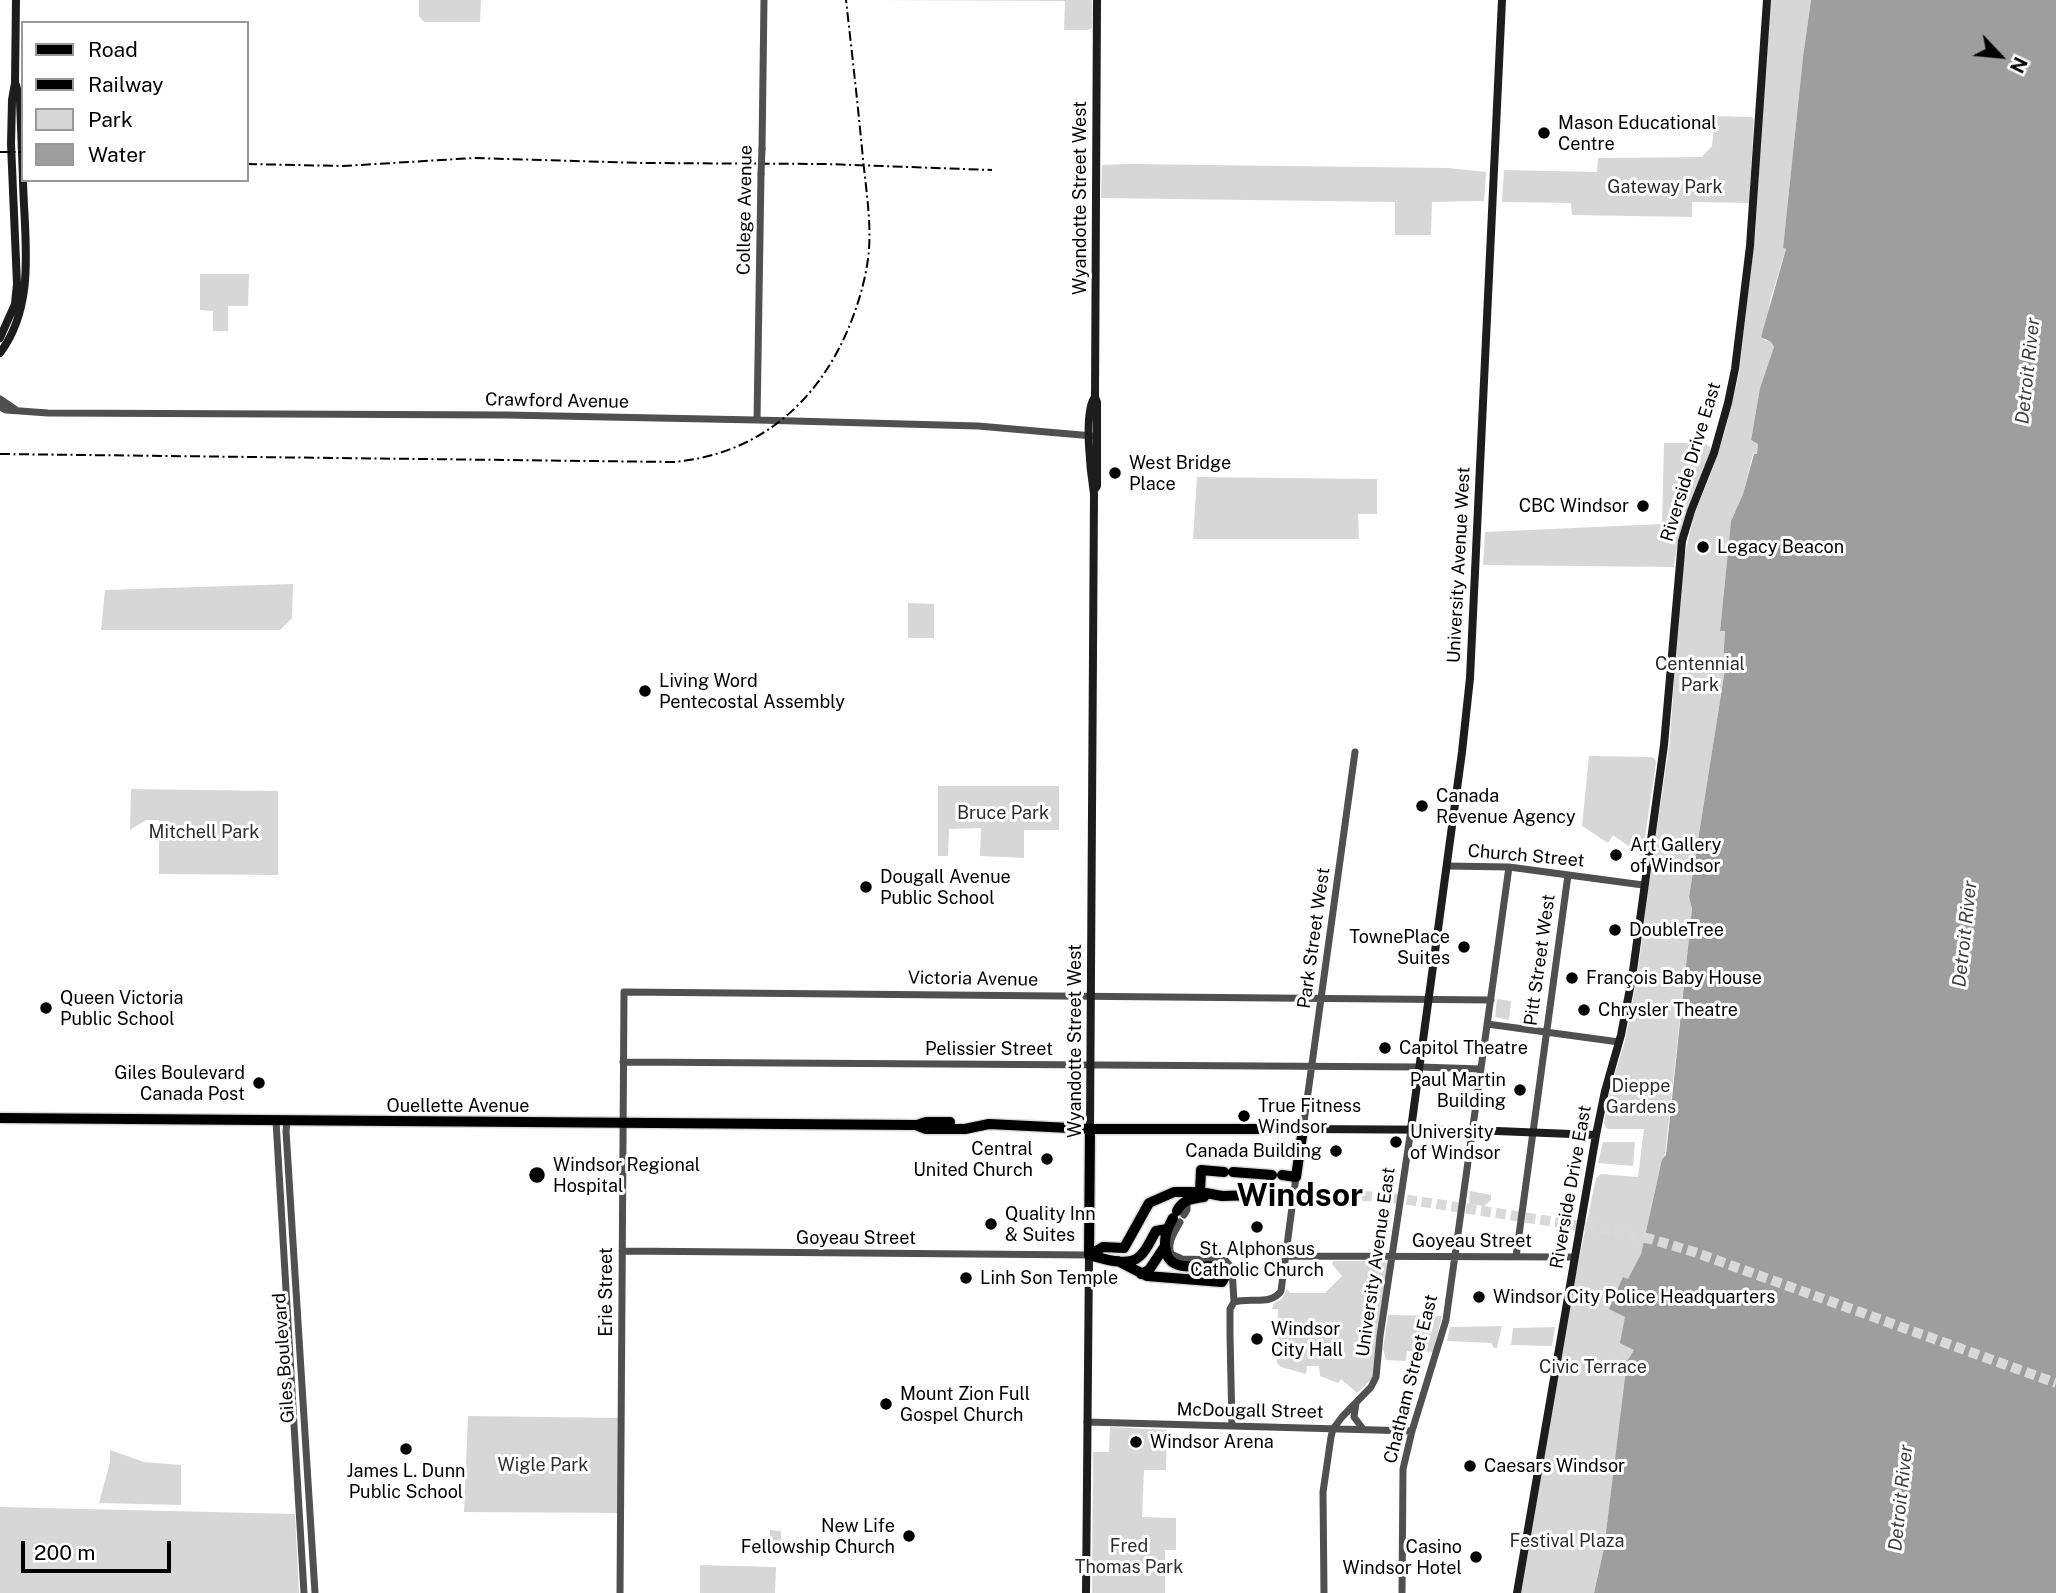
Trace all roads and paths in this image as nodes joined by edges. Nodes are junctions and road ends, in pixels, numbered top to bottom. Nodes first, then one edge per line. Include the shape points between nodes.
1 (16, 0) edge
2 (764, 0) edge
3 (1097, 0) edge
4 (1502, 0) edge
5 (1767, 0) edge
6 (15, 83) junction
7 (21, 127) edge
8 (23, 182) edge
9 (0, 338) edge
10 (0, 353) edge
11 (0, 399) edge
12 (0, 407) edge
13 (16, 410) junction
14 (757, 420) junction
15 (1093, 436) junction
16 (1355, 752) dead end
17 (1447, 866) junction
18 (1509, 867) junction
19 (1568, 875) junction
20 (1643, 885) junction
21 (624, 992) joint
22 (1091, 996) junction
23 (1321, 998) junction
24 (1429, 999) junction
25 (1491, 1000) junction
26 (1488, 1024) junction
27 (1546, 1032) junction
28 (1619, 1042) junction
29 (623, 1062) junction
30 (1091, 1066) junction
31 (1312, 1066) junction
32 (1420, 1067) junction
33 (1481, 1069) junction
34 (0, 1118) edge
35 (276, 1121) junction
36 (287, 1121) junction
37 (622, 1124) junction
38 (1090, 1129) junction
39 (1303, 1129) junction
40 (1411, 1129) junction
41 (1472, 1130) junction
42 (1533, 1133) junction
43 (1596, 1135) junction
44 (1296, 1177) junction
45 (1200, 1192) junction
46 (1256, 1195) tunnel mouth
47 (1222, 1196) junction
48 (1178, 1217) junction
49 (1167, 1228) junction
50 (1164, 1246) junction
51 (622, 1251) junction
52 (1089, 1255) junction
53 (1286, 1256) junction
54 (1392, 1256) junction
55 (1454, 1257) junction
56 (1517, 1257) junction
57 (1573, 1257) junction
58 (1118, 1261) junction
59 (1140, 1274) junction
60 (1234, 1302) junction
61 (1356, 1403) junction
62 (1087, 1422) junction
63 (1232, 1426) junction
64 (1333, 1429) junction
65 (1363, 1429) junction
66 (1412, 1431) junction
67 (304, 1593) edge
68 (315, 1593) edge
69 (620, 1593) edge
70 (1086, 1593) edge
71 (1324, 1593) edge
72 (1402, 1593) edge
73 (1517, 1593) edge

1 - 6 main road
2 - 14 street, College Avenue, bridge
3 - 15 main road, Wyandotte Street West
4 - 17 main road, University Avenue West via 1470,678
5 - 20 main road, Riverside Drive East via 1750,246 1735,369 1714,453 1682,541 1666,732
6 - 7 main road
6 - 9 main road via 11,144 17,284 15,304
8 - 10 main road via 25,284 16,324
11 - 13 street, Crawford Avenue
12 - 13 street, Crawford Avenue
13 - 14 street, Crawford Avenue
14 - 15 street, Crawford Avenue via 978,426
15 - 22 main road, Wyandotte Street West via 1097,485
16 - 23 street, Park Street West
17 - 18 street, Church Street
17 - 24 main road, University Avenue West
18 - 19 street, Church Street
18 - 25 street, Chatham Street East
19 - 20 street, Church Street
19 - 27 street, Pitt Street West
20 - 28 main road, Riverside Drive East
21 - 22 street, Victoria Avenue
21 - 29 street, Erie Street
22 - 23 street, Victoria Avenue
22 - 30 main road, Wyandotte Street West
23 - 24 street, Victoria Avenue
23 - 31 street, Park Street West
24 - 25 street, Victoria Avenue
24 - 32 main road, University Avenue West
25 - 26 street, Chatham Street East
26 - 27 street
26 - 33 street, Chatham Street East
27 - 28 street
27 - 42 street, Pitt Street West
28 - 43 main road, Riverside Drive East
29 - 30 street, Pelissier Street
29 - 37 street, Erie Street
30 - 31 street, Pelissier Street
30 - 38 main road, Wyandotte Street West
31 - 32 street, Pelissier Street
31 - 39 street, Park Street West
32 - 33 street, Pelissier Street
32 - 40 main road, University Avenue West
33 - 41 street, Chatham Street East
34 - 35 main road, Ouellette Avenue
35 - 36 main road, Ouellette Avenue
35 - 67 street, Giles Boulevard
36 - 37 main road, Ouellette Avenue
36 - 68 street, Giles Boulevard
37 - 38 main road, Ouellette Avenue
37 - 51 street, Erie Street
38 - 39 main road, Ouellette Avenue
38 - 52 main road, Wyandotte Street West
39 - 40 main road, Ouellette Avenue
39 - 44 main road
40 - 41 main road, Ouellette Avenue
40 - 54 street, University Avenue East
41 - 42 main road, Ouellette Avenue
41 - 55 street, Chatham Street East
42 - 43 main road, Ouellette Avenue
42 - 56 street, Pitt Street West
43 - 57 main road, Riverside Drive East
44 - 45 main road via 1201,1170
44 - 53 street
45 - 47 main road
45 - 52 main road via 1174,1192 1149,1203 1124,1248 1102,1247
46 - 47 main road
47 - 48 main road via 1187,1200 1180,1205
48 - 49 main road
48 - 60 street via 1171,1254 1229,1263
49 - 50 main road
49 - 58 main road via 1156,1231 1135,1260
50 - 59 main road via 1149,1270
50 - 59 main road via 1173,1264 1219,1266 1225,1271 1224,1279 1219,1283
51 - 52 street, Goyeau Street
51 - 69 street, Erie Street
52 - 58 main road
52 - 62 main road, Wyandotte Street West
53 - 54 street, Goyeau Street
53 - 60 street via 1277,1296
54 - 55 street, Goyeau Street
54 - 61 street, University Avenue East via 1376,1377
55 - 56 street, Goyeau Street
55 - 66 street, Chatham Street East via 1446,1320
56 - 57 street, Goyeau Street
57 - 73 main road, Riverside Drive East
58 - 59 main road
60 - 63 street via 1230,1309
61 - 64 street, University Avenue East
61 - 65 street via 1354,1417
62 - 63 street, McDougall Street
62 - 70 main road, Wyandotte Street West
63 - 64 street, McDougall Street
64 - 65 street, McDougall Street
64 - 71 street via 1323,1492
65 - 66 street, McDougall Street
66 - 72 street, Chatham Street East via 1403,1469

